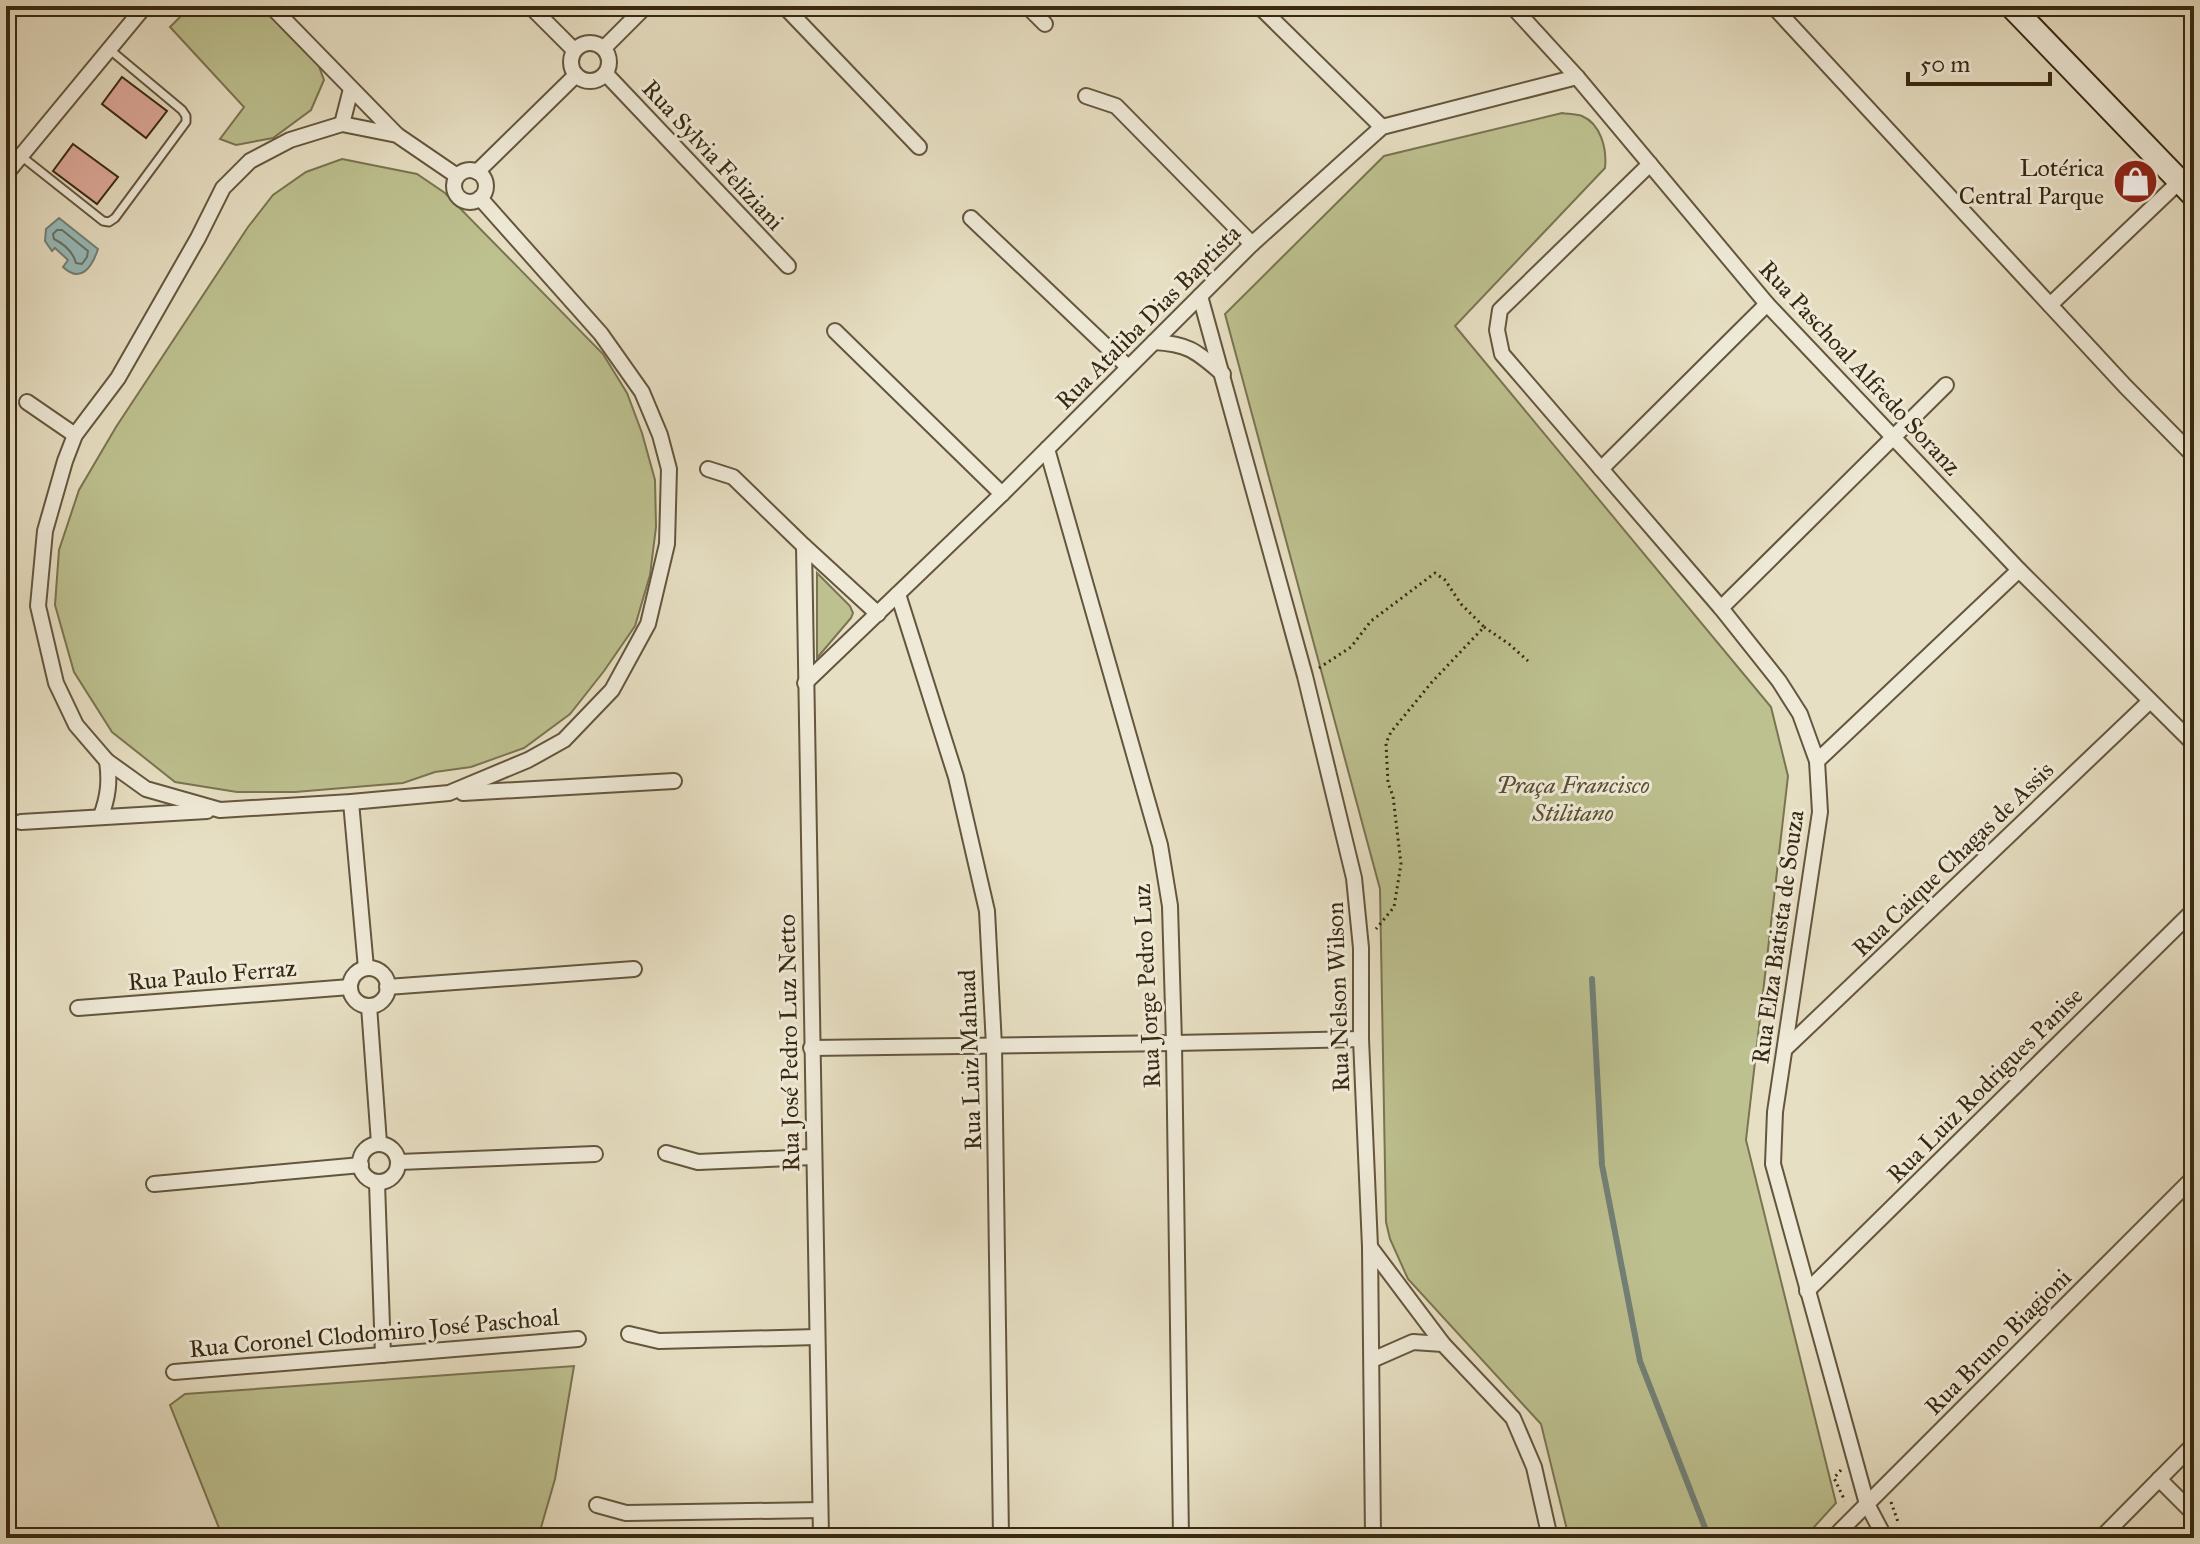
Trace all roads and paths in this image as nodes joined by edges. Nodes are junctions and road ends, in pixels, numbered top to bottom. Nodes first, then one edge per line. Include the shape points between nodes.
1 (145, 6) edge
2 (271, 6) edge
3 (530, 6) edge
4 (646, 6) edge
5 (784, 6) edge
6 (1027, 6) edge
7 (1259, 6) edge
8 (1512, 6) edge
9 (1773, 6) edge
10 (2011, 6) edge
11 (1045, 24) dead end
12 (604, 48) junction
13 (109, 49) junction
14 (574, 50) junction
15 (606, 74) junction
16 (576, 75) junction
17 (1577, 77) junction
18 (351, 89) junction
19 (1086, 96) dead end
20 (342, 124) junction
21 (1382, 127) junction
22 (397, 135) junction
23 (919, 147) dead end
24 (21, 156) junction
25 (1650, 164) junction
26 (477, 172) junction
27 (6, 174) edge
28 (457, 176) junction
29 (2189, 184) edge
30 (480, 198) junction
31 (971, 218) dead end
32 (1252, 244) junction
33 (788, 266) dead end
34 (1200, 296) junction
35 (1767, 304) junction
36 (2050, 305) junction
37 (835, 331) dead end
38 (1154, 342) junction
39 (1128, 367) junction
40 (1223, 374) junction
41 (1946, 385) dead end
42 (27, 402) dead end
43 (75, 435) junction
44 (1893, 438) junction
45 (1047, 449) junction
46 (2194, 456) edge
47 (708, 469) dead end
48 (1601, 469) junction
49 (1002, 494) junction
50 (804, 546) junction
51 (2019, 570) junction
52 (898, 594) junction
53 (1721, 608) junction
54 (878, 614) junction
55 (1484, 627) junction
56 (1528, 661) dead end
57 (1305, 676) junction
58 (805, 683) junction
59 (2150, 701) junction
60 (2194, 744) edge
61 (107, 761) junction
62 (1817, 761) junction
63 (674, 781) dead end
64 (449, 793) junction
65 (351, 802) junction
66 (220, 810) junction
67 (101, 816) junction
68 (21, 822) dead end
69 (2194, 910) edge
70 (1361, 948) junction
71 (366, 968) junction
72 (634, 969) dead end
73 (350, 987) junction
74 (387, 987) junction
75 (369, 1006) junction
76 (78, 1008) dead end
77 (1361, 1039) junction
78 (1174, 1043) junction
79 (994, 1046) junction
80 (811, 1048) junction
81 (1786, 1048) junction
82 (379, 1143) junction
83 (666, 1153) dead end
84 (595, 1154) dead end
85 (813, 1157) junction
86 (399, 1162) junction
87 (361, 1165) junction
88 (2194, 1177) edge
89 (377, 1183) junction
90 (154, 1184) dead end
91 (1370, 1247) junction
92 (1807, 1291) junction
93 (629, 1334) dead end
94 (817, 1337) junction
95 (578, 1339) dead end
96 (1443, 1344) junction
97 (383, 1355) junction
98 (1372, 1360) junction
99 (174, 1372) dead end
100 (2194, 1444) edge
101 (2159, 1479) junction
102 (1867, 1504) junction
103 (597, 1505) dead end
104 (820, 1510) junction
105 (2194, 1514) edge
106 (821, 1538) edge
107 (1001, 1538) edge
108 (1181, 1538) edge
109 (1373, 1538) edge
110 (1550, 1538) edge
111 (1833, 1538) edge
112 (1885, 1538) edge
113 (2101, 1538) edge

1 - 13 street
2 - 18 street
3 - 14 street
4 - 12 street
5 - 23 street
6 - 11 street
7 - 21 street
8 - 17 street, Rua Paschoal Alfredo Soranz
9 - 36 street
10 - 29 main road
12 - 14 street via 587,43
12 - 15 street via 609,59
13 - 24 street
13 - 24 lane via 186,116 115,218 103,221
14 - 16 street via 571,65
15 - 16 street via 593,81
15 - 33 street, Rua Sylvia Feliziani
16 - 26 street
17 - 21 street, Rua Ataliba Dias Baptista
17 - 25 street, Rua Paschoal Alfredo Soranz
18 - 20 street
18 - 22 street
19 - 32 street via 1116,106
20 - 22 street
20 - 43 street via 290,140 250,161 223,188 118,378
21 - 32 street, Rua Ataliba Dias Baptista
22 - 28 street
24 - 27 street
25 - 35 street, Rua Paschoal Alfredo Soranz
25 - 48 street, Rua Elza Batista de Souza via 1500,310 1502,354
26 - 28 street via 465,170
26 - 30 street via 486,187
28 - 30 street via 457,196 468,202
29 - 36 street
30 - 64 street via 601,334 642,392 669,469 667,544 648,624 612,690 564,740
31 - 39 street
32 - 34 street, Rua Ataliba Dias Baptista
34 - 38 street, Rua Ataliba Dias Baptista
34 - 40 street, Rua Nelson Wilson
35 - 44 street, Rua Paschoal Alfredo Soranz
35 - 48 street
36 - 46 street
37 - 49 street
38 - 39 street, Rua Ataliba Dias Baptista
38 - 40 street via 1178,343 1198,352
39 - 45 street, Rua Ataliba Dias Baptista
40 - 57 street, Rua Nelson Wilson
41 - 44 street
42 - 43 street
43 - 61 street via 45,531 38,606 56,683 76,725
44 - 51 street, Rua Paschoal Alfredo Soranz
44 - 53 street
45 - 49 street, Rua Ataliba Dias Baptista
45 - 78 street, Rua Jorge Pedro Luz via 1160,845 1170,906
47 - 50 street via 733,477
48 - 53 street, Rua Elza Batista de Souza
49 - 52 street, Rua Ataliba Dias Baptista
50 - 54 street
50 - 58 street, Rua José Pedro Luz Netto
51 - 59 street, Rua Paschoal Alfredo Soranz
51 - 62 street
52 - 54 street, Rua Ataliba Dias Baptista
52 - 79 street, Rua Luiz Mahuad via 956,777 987,911
53 - 62 street, Rua Elza Batista de Souza via 1800,714
54 - 58 street, Rua Ataliba Dias Baptista
55 - 56 path
55 - 57 path via 1435,573 1371,621 1351,647
55 - 70 path via 1432,682 1386,743 1401,864 1394,907
57 - 70 street, Rua Nelson Wilson via 1354,878
58 - 80 street, Rua José Pedro Luz Netto
59 - 60 street, Rua Paschoal Alfredo Soranz
59 - 81 street, Rua Caique Chagas de Assis
61 - 66 street via 146,789
61 - 67 street via 110,778
62 - 81 street, Rua Elza Batista de Souza via 1820,812
63 - 64 street
64 - 65 street
65 - 66 street
65 - 71 street
66 - 67 street
67 - 68 street
69 - 92 street, Rua Luiz Rodrigues Panise
70 - 77 street, Rua Nelson Wilson
71 - 73 street via 356,973
71 - 74 street via 383,975
72 - 74 street
73 - 75 street via 353,998
73 - 76 street, Rua Paulo Ferraz
74 - 75 street via 384,998
75 - 82 street
77 - 78 street
77 - 91 street, Rua Nelson Wilson
78 - 79 street
78 - 108 street, Rua Jorge Pedro Luz
79 - 80 street
79 - 107 street, Rua Luiz Mahuad
80 - 85 street, Rua José Pedro Luz Netto
81 - 92 street, Rua Elza Batista de Souza via 1773,1164
82 - 86 street via 392,1148
82 - 87 street via 363,1153
83 - 85 street via 698,1162
84 - 86 street
85 - 94 street, Rua José Pedro Luz Netto
86 - 89 street via 393,1176
87 - 89 street
87 - 90 street
88 - 102 street, Rua Bruno Biagioni
89 - 97 street
91 - 96 street
91 - 98 street, Rua Nelson Wilson
92 - 102 street, Rua Elza Batista de Souza
93 - 94 street via 659,1341
94 - 104 street, Rua José Pedro Luz Netto
95 - 97 street, Rua Coronel Clodomiro José Paschoal
96 - 98 street via 1413,1342
96 - 110 street via 1513,1418 1534,1467
97 - 99 street, Rua Coronel Clodomiro José Paschoal
98 - 109 street, Rua Nelson Wilson
100 - 101 street
101 - 105 street
101 - 113 street
102 - 111 street, Rua Bruno Biagioni
102 - 112 street, Rua Elza Batista de Souza
103 - 104 street via 626,1513
104 - 106 street, Rua José Pedro Luz Netto

